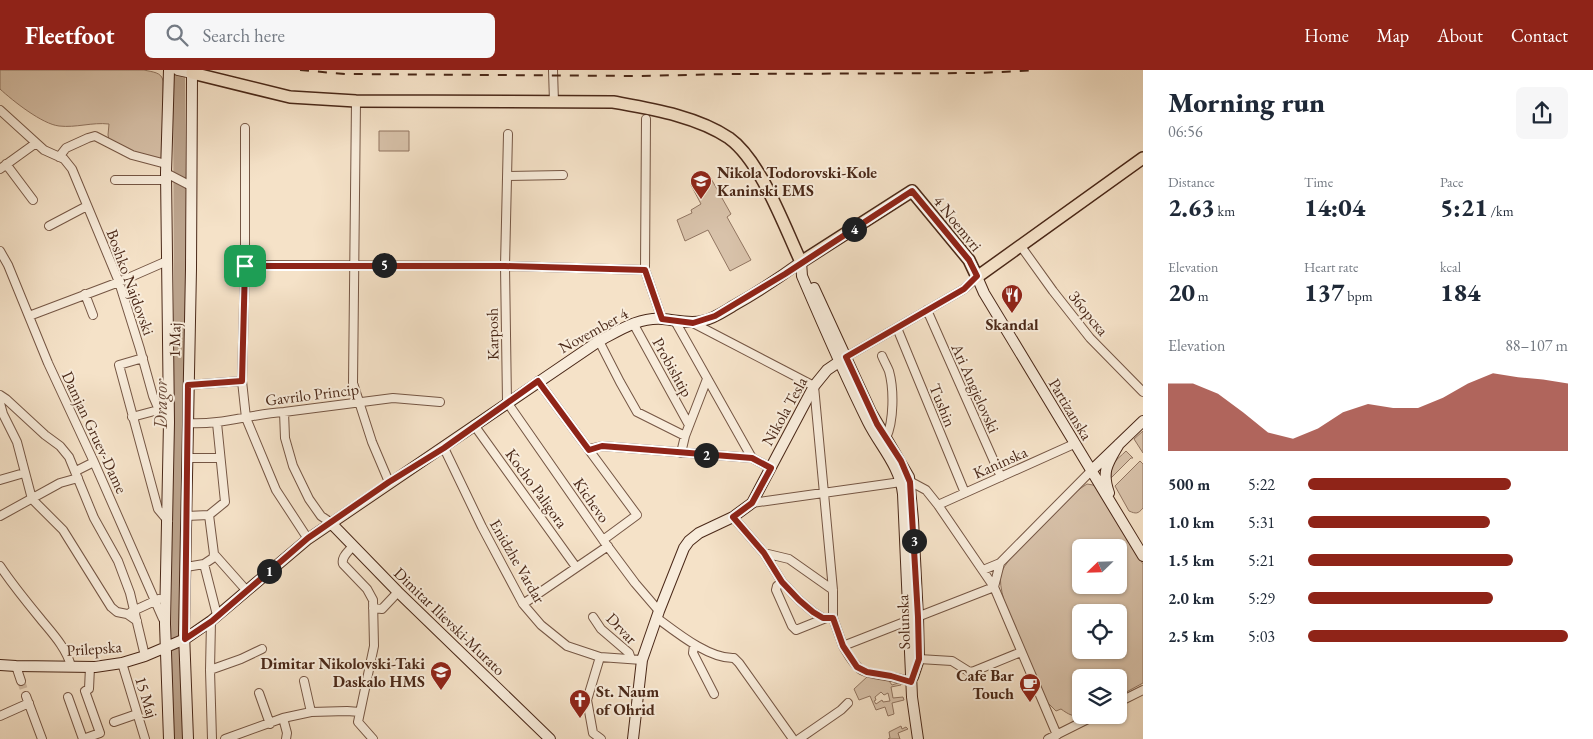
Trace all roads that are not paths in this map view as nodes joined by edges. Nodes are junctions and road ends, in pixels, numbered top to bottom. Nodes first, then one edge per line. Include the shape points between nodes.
1 (169, 70) edge
2 (178, 70) edge
3 (553, 70) edge
4 (192, 71) edge
5 (356, 101) junction
6 (554, 102) junction
7 (0, 110) edge
8 (646, 119) dead end
9 (245, 128) dead end
10 (508, 134) dead end
11 (36, 143) junction
12 (59, 156) junction
13 (1143, 158) edge
14 (3, 166) edge
15 (168, 173) junction
16 (562, 175) dead end
17 (507, 176) junction
18 (114, 180) dead end
19 (189, 185) junction
20 (33, 200) dead end
21 (87, 206) junction
22 (49, 226) dead end
23 (1020, 245) junction
24 (0, 251) edge
25 (167, 261) junction
26 (801, 262) junction
27 (354, 265) junction
28 (245, 266) junction
29 (505, 266) junction
30 (645, 270) junction
31 (977, 276) junction
32 (119, 282) junction
33 (85, 294) junction
34 (927, 310) junction
35 (93, 315) dead end
36 (29, 316) junction
37 (662, 319) junction
38 (675, 321) junction
39 (633, 323) junction
40 (693, 323) junction
41 (897, 328) junction
42 (599, 341) junction
43 (882, 356) dead end
44 (143, 358) junction
45 (843, 359) junction
46 (707, 379) junction
47 (242, 381) junction
48 (538, 381) junction
49 (188, 385) junction
50 (814, 386) junction
51 (1143, 392) edge
52 (0, 395) edge
53 (358, 402) junction
54 (440, 402) dead end
55 (507, 402) junction
56 (0, 403) edge
57 (164, 408) junction
58 (284, 412) junction
59 (132, 417) junction
60 (246, 418) junction
61 (1143, 421) edge
62 (188, 423) junction
63 (217, 423) junction
64 (474, 425) junction
65 (689, 425) junction
66 (685, 436) junction
67 (886, 438) junction
68 (1074, 444) junction
69 (1119, 444) junction
70 (444, 448) junction
71 (589, 450) junction
72 (681, 453) junction
73 (187, 458) junction
74 (220, 458) junction
75 (752, 458) junction
76 (94, 462) junction
77 (771, 468) junction
78 (1091, 471) junction
79 (24, 473) junction
80 (77, 474) junction
81 (1001, 477) junction
82 (0, 480) edge
83 (389, 482) junction
84 (906, 482) junction
85 (824, 493) junction
86 (965, 493) junction
87 (32, 499) junction
88 (752, 503) junction
89 (938, 505) junction
90 (1118, 514) junction
91 (208, 515) junction
92 (0, 516) edge
93 (186, 516) junction
94 (733, 517) junction
95 (168, 521) junction
96 (330, 522) junction
97 (308, 538) junction
98 (605, 543) junction
99 (352, 546) junction
100 (764, 553) junction
101 (214, 554) junction
102 (1143, 556) edge
103 (1000, 563) junction
104 (204, 564) junction
105 (0, 566) edge
106 (186, 567) junction
107 (576, 567) junction
108 (982, 570) junction
109 (782, 582) junction
110 (994, 587) junction
111 (246, 590) junction
112 (833, 590) junction
113 (398, 592) junction
114 (166, 595) junction
115 (156, 600) junction
116 (523, 604) junction
117 (373, 608) junction
118 (135, 610) junction
119 (127, 614) junction
120 (658, 615) junction
121 (593, 617) dead end
122 (214, 618) junction
123 (823, 618) junction
124 (833, 618) junction
125 (913, 619) junction
126 (137, 621) junction
127 (166, 624) junction
128 (185, 639) junction
129 (694, 645) junction
130 (167, 646) junction
131 (843, 646) junction
132 (262, 649) dead end
133 (1022, 652) junction
134 (145, 656) junction
135 (600, 657) junction
136 (631, 659) junction
137 (919, 659) junction
138 (642, 660) junction
139 (122, 663) junction
140 (0, 665) edge
141 (16, 666) junction
142 (71, 666) junction
143 (90, 667) junction
144 (210, 670) junction
145 (21, 681) tunnel mouth
146 (304, 681) dead end
147 (911, 682) junction
148 (1143, 690) edge
149 (259, 693) dead end
150 (714, 694) dead end
151 (68, 697) dead end
152 (1127, 698) edge
153 (848, 703) dead end
154 (311, 712) junction
155 (360, 712) junction
156 (137, 714) junction
157 (0, 716) edge
158 (283, 718) junction
159 (114, 722) dead end
160 (270, 724) junction
161 (1078, 724) edge
162 (1057, 735) junction
163 (42, 739) edge
164 (145, 739) edge
165 (169, 739) edge
166 (188, 739) edge
167 (212, 739) edge
168 (225, 739) edge
169 (286, 739) edge
170 (373, 739) edge
171 (550, 739) edge
172 (601, 739) edge
173 (633, 739) edge
174 (793, 739) edge
175 (799, 739) edge
176 (918, 739) edge
177 (1048, 739) edge

1 - 15 street, 1 Maj
2 - 4 street
3 - 6 street
4 - 5 main road via 290,97
4 - 19 street, 1 Maj
5 - 6 main road
5 - 27 street
6 - 26 main road via 613,102 647,108 690,120 730,139 746,154 763,179
7 - 11 street, Boshko Najdovski
8 - 30 street
9 - 28 street
10 - 17 street, Karposh
11 - 12 street, Boshko Najdovski
11 - 14 street
12 - 15 street via 66,148 95,136
12 - 21 street, Boshko Najdovski via 72,169
13 - 23 main road, Nikola Tesla
14 - 20 street
15 - 18 street
15 - 19 street
15 - 25 street, 1 Maj
16 - 17 street
17 - 29 street, Karposh
19 - 49 street, 1 Maj
21 - 22 street
21 - 32 street, Boshko Najdovski
23 - 31 main road, Nikola Tesla
23 - 51 street, Зборска via 1090,338
24 - 36 street, Damjan Gruev-Dame
25 - 32 street
25 - 57 street, 1 Maj
26 - 31 main road, November 4 via 912,191 969,260
26 - 40 street, November 4 via 715,316
26 - 45 street, Solunska
27 - 28 street
27 - 29 street
27 - 53 street via 353,383
28 - 47 street
29 - 30 street
29 - 55 street, Karposh
30 - 37 street
31 - 34 street, Nikola Tesla via 964,289
31 - 68 street, Partizanska
32 - 33 street
32 - 44 street, Boshko Najdovski
33 - 35 street
33 - 36 street
34 - 41 street, Nikola Tesla
34 - 81 street, Ari Angjelovski
36 - 76 street, Damjan Gruev-Dame
37 - 38 street, November 4
37 - 39 street, November 4
38 - 40 street, November 4
38 - 46 street
39 - 42 street, November 4
39 - 65 street, Probishtip
40 - 50 street
41 - 45 street, Nikola Tesla
41 - 86 street, Tushin
42 - 48 street, November 4
42 - 66 street via 637,412
43 - 67 street via 891,386 892,421
44 - 57 street, Boshko Najdovski via 153,396
44 - 59 street via 118,365
45 - 50 street, Nikola Tesla via 827,370
45 - 67 street, Solunska
45 - 84 street, Solunska via 868,423
46 - 65 street
46 - 75 street
47 - 49 street
47 - 60 street
48 - 55 street, November 4
48 - 71 street
49 - 62 street, 1 Maj
50 - 77 street, Nikola Tesla
50 - 85 street
52 - 80 street via 60,446 70,457
53 - 54 street, Gavrilo Princip via 393,398
53 - 58 street, Gavrilo Princip
53 - 83 street
55 - 64 street, November 4
55 - 98 street, Kichevo
56 - 79 street via 17,442
57 - 59 street
57 - 95 street, 1 Maj via 169,422
58 - 60 street, Gavrilo Princip
58 - 96 street via 285,438 293,466 308,499
59 - 95 street via 158,509
60 - 63 street, Gavrilo Princip
60 - 97 street via 276,490
61 - 69 street
62 - 63 street, Gavrilo Princip
62 - 73 street, 1 Maj
63 - 74 street
64 - 70 street, November 4
64 - 107 street, Kocho Paligora
65 - 66 street
66 - 72 street
67 - 84 street, Solunska via 905,470
68 - 78 street, Partizanska
68 - 81 street, Kaninska
69 - 78 street
69 - 90 street via 1105,474
70 - 83 street, November 4
70 - 116 street, Enidzhe Vardar
71 - 72 street via 602,446
71 - 98 street via 636,516
72 - 75 street
73 - 74 street
73 - 93 street, 1 Maj
74 - 91 street via 225,502
75 - 77 street
76 - 80 street
76 - 115 street, Damjan Gruev-Dame
77 - 88 street, Nikola Tesla
78 - 90 street, Partizanska
78 - 103 street
79 - 82 street
79 - 87 street
80 - 87 street
80 - 118 street via 94,518 118,561
81 - 86 street, Kaninska
83 - 96 street, November 4
84 - 85 street
84 - 89 street via 922,487
84 - 125 street, Solunska
85 - 88 street
85 - 112 street
86 - 89 street, Kaninska
87 - 92 street
87 - 119 street via 63,530 111,606 121,614
88 - 94 street, Nikola Tesla
89 - 108 street
90 - 102 street, Partizanska
91 - 93 street
91 - 101 street
93 - 106 street, 1 Maj
94 - 100 street
94 - 120 street, Nikola Tesla via 689,541 680,556
95 - 114 street, 1 Maj
96 - 97 street
96 - 99 street, Dimitar Ilievski-Murato
97 - 111 street
98 - 107 street
98 - 120 street, Kichevo
99 - 113 street, Dimitar Ilievski-Murato
99 - 117 street via 342,560 343,564 367,589
100 - 109 street
100 - 112 street via 790,559
101 - 104 street
101 - 111 street
103 - 108 street
103 - 110 street
104 - 106 street
104 - 122 street
105 - 142 street via 60,644
106 - 128 street, 1 Maj
107 - 116 street
108 - 110 street
109 - 123 street
109 - 123 street via 776,590 796,630
110 - 125 street
110 - 133 street
111 - 122 street
112 - 124 street
113 - 117 street via 382,609
113 - 171 street, Dimitar Ilievski-Murato
114 - 115 street
114 - 127 street, 1 Maj
115 - 118 street
115 - 127 street, Damjan Gruev-Dame
116 - 135 street, Enidzhe Vardar via 541,625 567,646
117 - 155 street via 374,646
118 - 119 street
118 - 126 street
119 - 126 street
120 - 129 street, Kichevo
120 - 138 street, Nikola Tesla
121 - 136 street, Drvar via 601,629 630,653
122 - 128 street
122 - 144 street
123 - 124 street
124 - 131 street
125 - 131 street
125 - 137 street, Solunska
125 - 147 street, Solunska
126 - 134 street
127 - 130 street, 1 Maj
128 - 130 street, Prilepska
128 - 166 street, 1 Maj
129 - 150 street via 693,653
129 - 174 street, Kichevo via 727,659 734,658
130 - 134 street, Prilepska
130 - 165 street, 1 Maj
131 - 147 street via 852,662 864,671
132 - 144 street
133 - 137 street via 972,672 952,661
133 - 162 street
134 - 139 street, Prilepska
135 - 136 street, Enidzhe Vardar
135 - 172 street via 587,700 593,733
136 - 138 street, Enidzhe Vardar
137 - 147 street, Solunska
138 - 173 street, Nikola Tesla
139 - 143 street, Prilepska
139 - 156 street, 15 Maj
140 - 141 street, Prilepska
141 - 142 street, Prilepska
141 - 145 street
142 - 143 street, Prilepska
143 - 151 street via 90,688 85,692 100,733 83,739
144 - 167 street
146 - 154 street
147 - 176 street
148 - 152 street
149 - 160 street
153 - 175 street
154 - 155 street
154 - 158 street
155 - 170 street via 358,722
156 - 159 street
156 - 164 street, 15 Maj
157 - 163 street via 28,700
158 - 160 street
158 - 169 street
160 - 168 street
161 - 162 street
162 - 177 street

